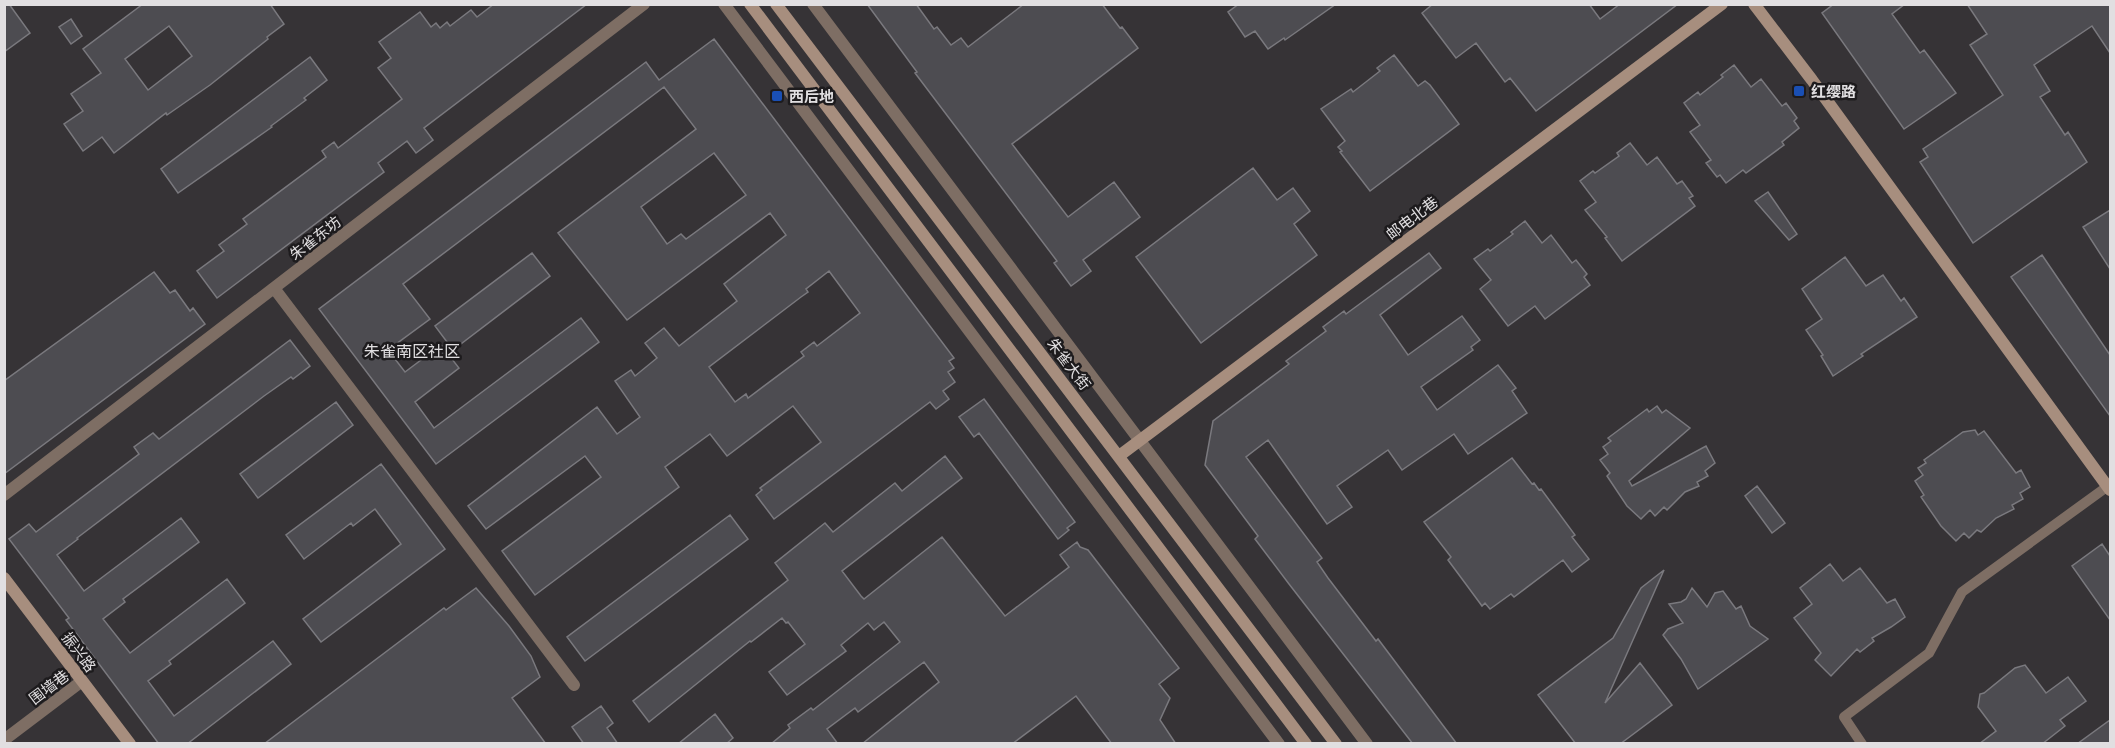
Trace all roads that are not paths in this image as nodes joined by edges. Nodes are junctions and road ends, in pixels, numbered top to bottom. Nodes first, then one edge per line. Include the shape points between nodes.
1 (644, 4) edge
2 (723, 4) edge
3 (750, 4) edge
4 (776, 4) edge
5 (813, 4) edge
6 (1722, 4) edge
7 (1754, 4) edge
8 (274, 288) junction
9 (1140, 441) junction
10 (1119, 456) junction
11 (2109, 488) edge
12 (4, 495) edge
13 (4, 578) edge
14 (82, 681) junction
15 (574, 685) dead end
16 (4, 740) edge
17 (130, 744) edge
18 (1279, 744) edge
19 (1306, 744) edge
20 (1336, 744) edge
21 (1367, 744) edge
22 (1862, 744) edge

1 - 8 street, 朱雀东坊
2 - 18 street
3 - 19 main road
4 - 10 main road, 朱雀大街
5 - 9 street
6 - 9 main road, 邮电北巷
7 - 11 main road
8 - 12 street, 朱雀东坊
8 - 15 street
9 - 10 main road, 邮电北巷
9 - 21 street
10 - 20 main road, 朱雀大街
11 - 22 lane via 1962,592 1929,653 1844,717
13 - 14 main road, 振兴路
14 - 16 street, 围墙巷
14 - 17 main road, 振兴路

